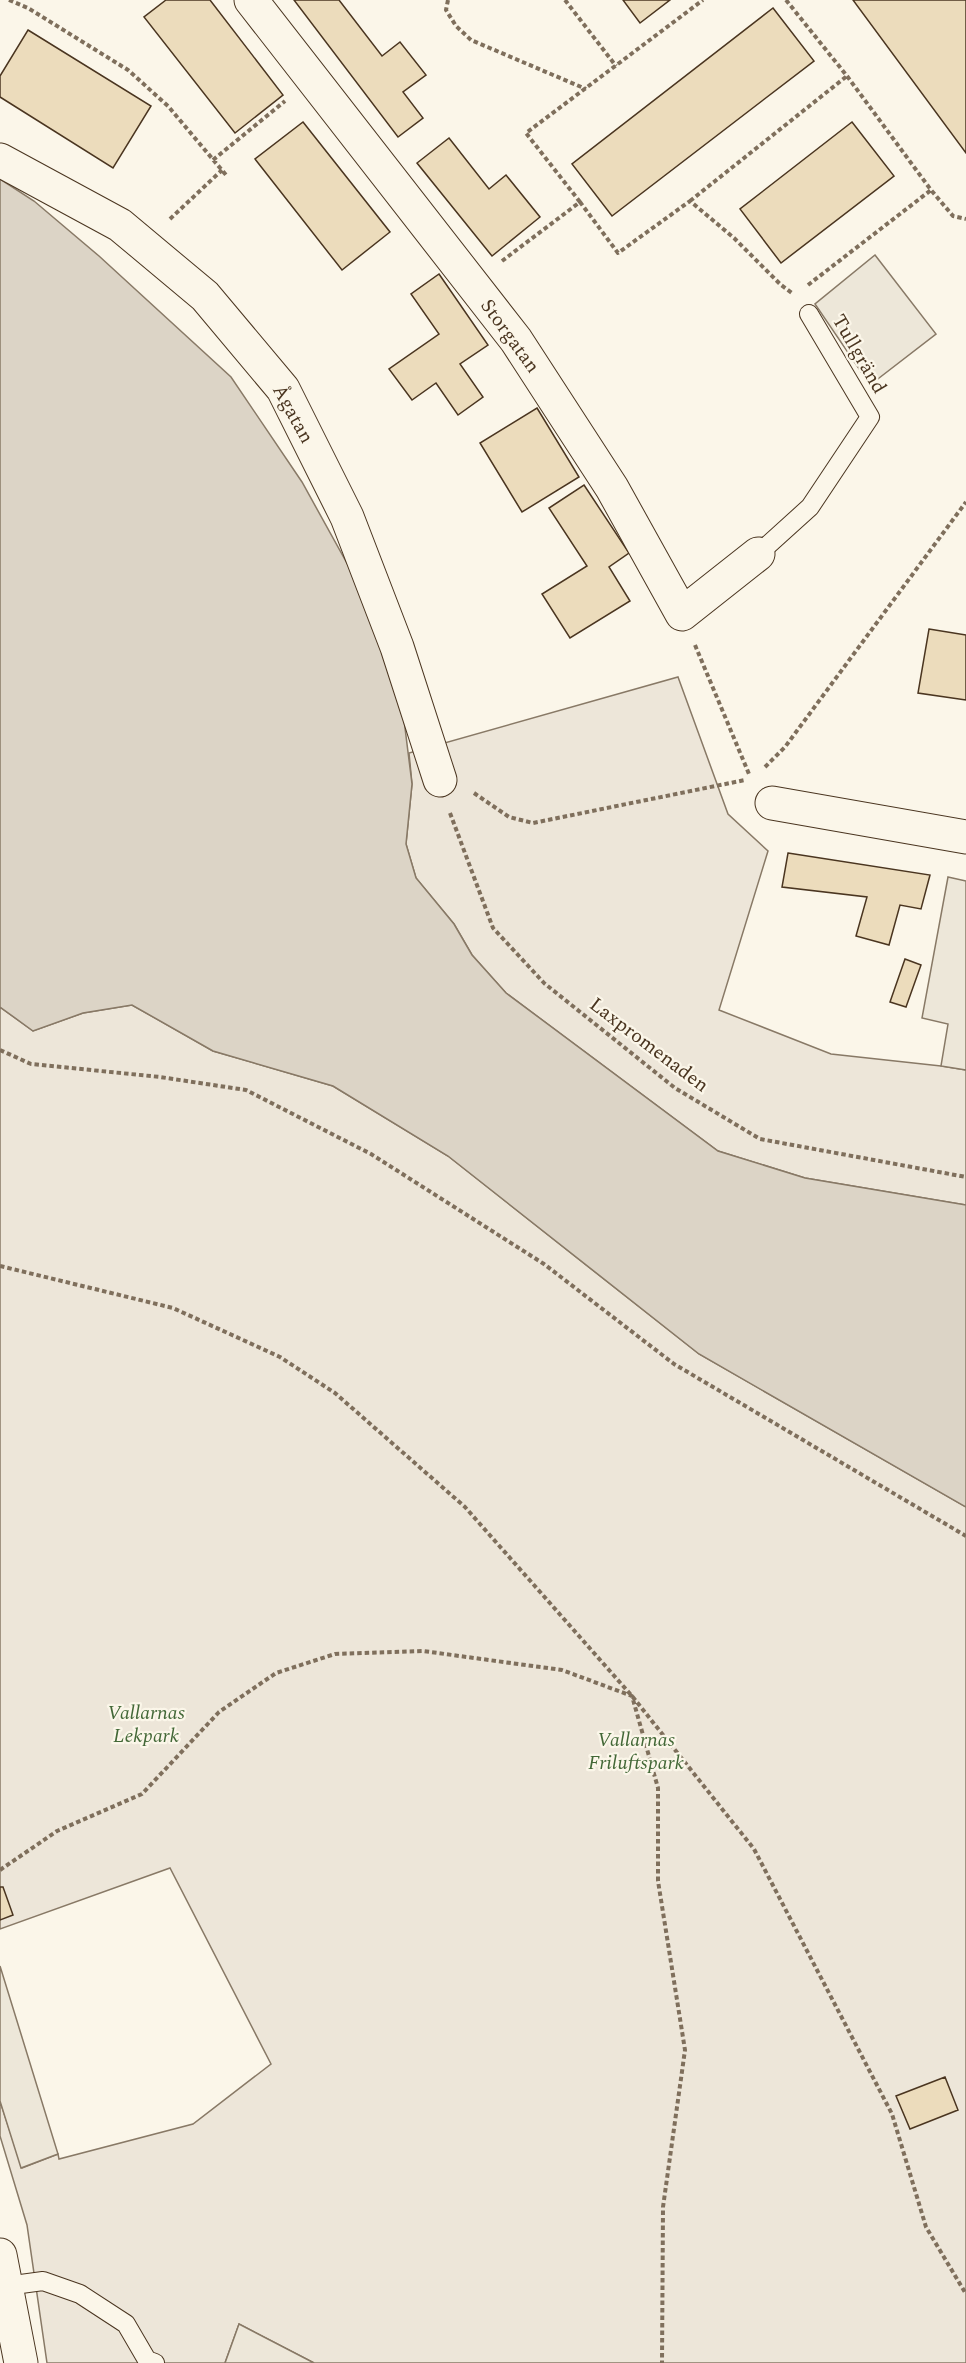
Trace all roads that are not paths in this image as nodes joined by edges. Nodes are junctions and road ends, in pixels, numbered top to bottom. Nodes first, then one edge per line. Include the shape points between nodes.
1 (251, 0) edge
2 (0, 160) edge
3 (809, 314) road end
4 (759, 554) joint
5 (440, 780) road end
6 (760, 785) road end
7 (966, 837) edge
8 (3, 2270) edge
9 (149, 2362) edge
10 (21, 2363) edge

1 - 4 street, Storgatan via 516,340 612,488 682,614
2 - 5 street, Ågatan via 120,225 205,296 283,389 347,517 397,647
3 - 4 lane, Tullgränd via 870,417 810,507
6 - 7 street
8 - 9 lane via 80,2294 126,2324
8 - 10 street

